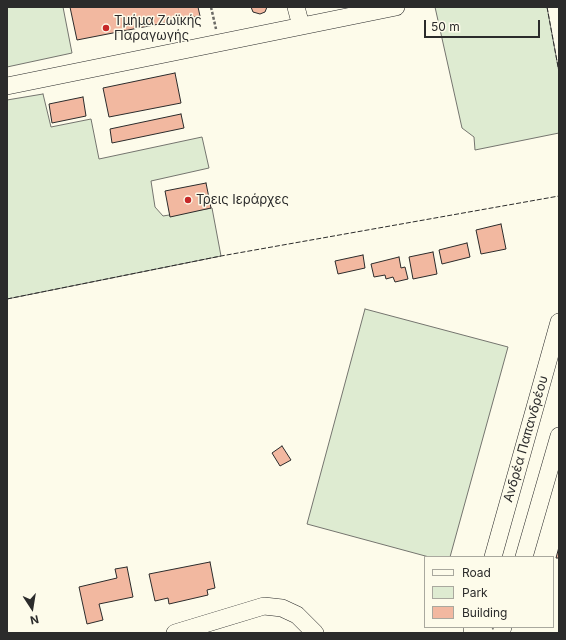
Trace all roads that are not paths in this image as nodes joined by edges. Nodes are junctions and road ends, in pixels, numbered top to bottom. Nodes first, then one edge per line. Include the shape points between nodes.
1 (296, 7) edge
2 (396, 7) edge
3 (301, 26) junction
4 (7, 86) edge
5 (559, 322) edge
6 (559, 436) edge
7 (554, 472) edge
8 (493, 556) edge
9 (524, 556) edge
10 (175, 633) edge
11 (315, 633) edge

1 - 3 street
2 - 3 street
3 - 4 street
5 - 8 street, Ανδρέα Παπανδρέου
6 - 7 street
7 - 9 street
10 - 11 street via 264,606 282,608 297,615

